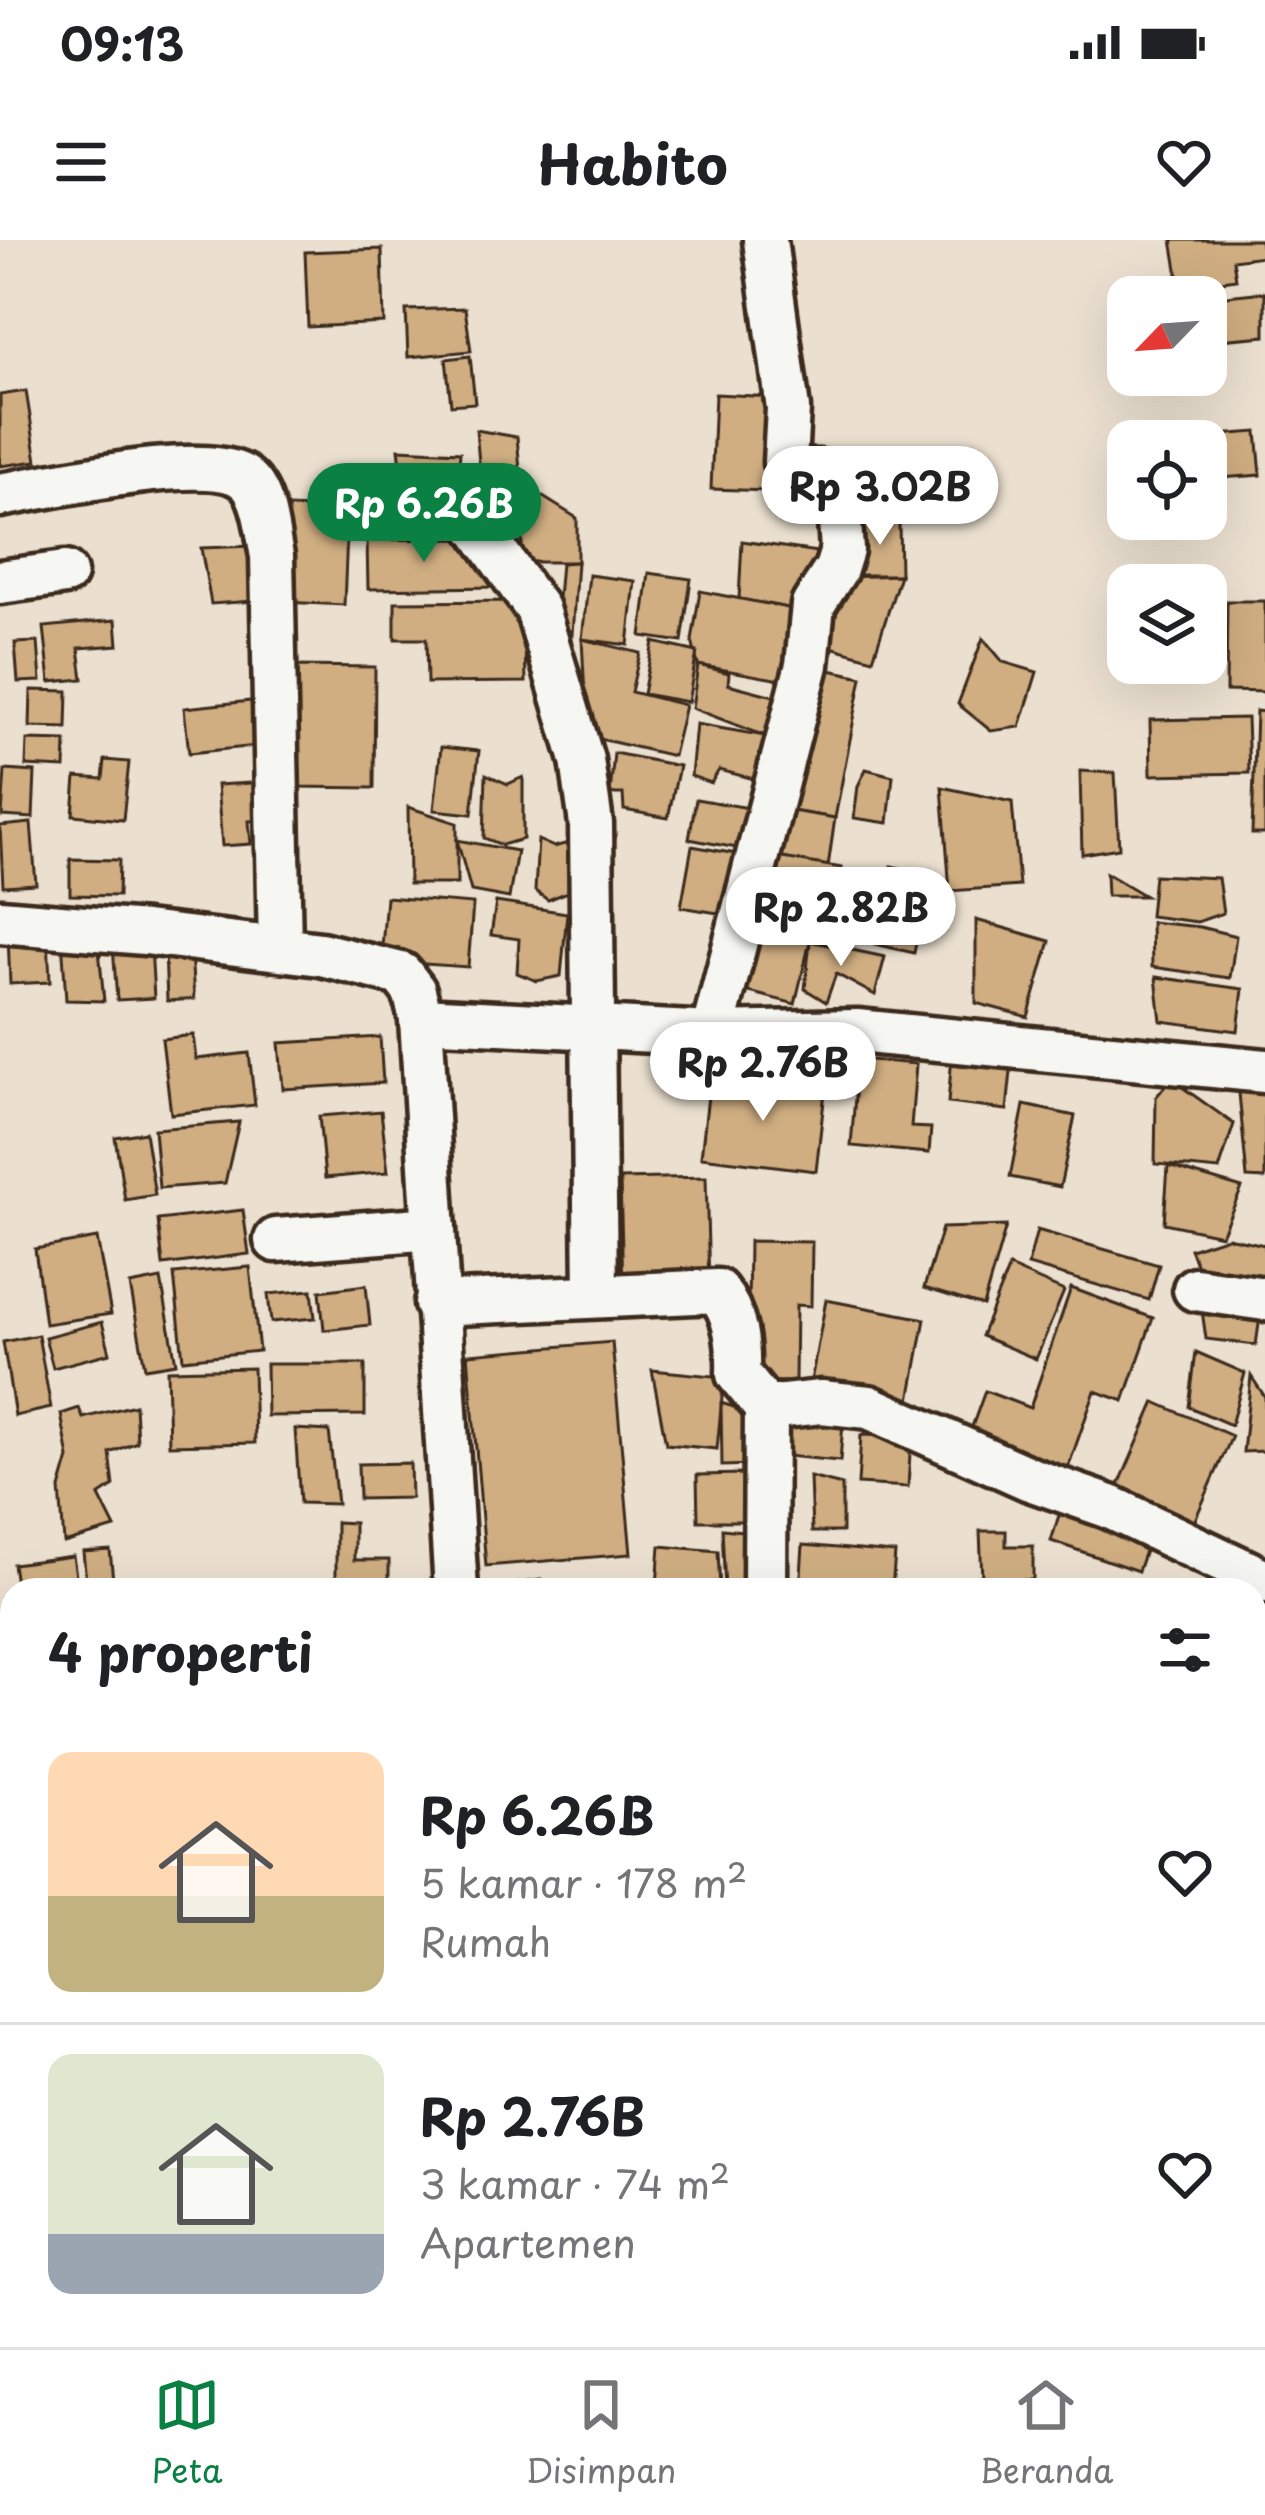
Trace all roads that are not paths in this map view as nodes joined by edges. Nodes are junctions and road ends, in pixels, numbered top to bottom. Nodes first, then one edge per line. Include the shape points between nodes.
1 (765, 240) edge
2 (0, 495) edge
3 (471, 517) dead end
4 (65, 573) dead end
5 (0, 582) edge
6 (0, 921) edge
7 (280, 948) junction
8 (421, 1019) junction
9 (591, 1025) junction
10 (712, 1034) junction
11 (1265, 1071) edge
12 (434, 1228) junction
13 (277, 1240) dead end
14 (1195, 1289) dead end
15 (596, 1295) junction
16 (1265, 1299) edge
17 (436, 1304) junction
18 (766, 1408) junction
19 (455, 1578) edge
20 (766, 1578) edge
21 (1259, 1578) edge

1 - 10 street via 788,409 785,462 793,471 819,472 838,492 842,550 813,605 807,665
2 - 7 street via 206,466 249,480 272,556
3 - 9 street via 537,609 582,760 591,824
4 - 5 street
6 - 7 street
7 - 8 street via 401,974
8 - 9 street
8 - 12 street
9 - 10 street
9 - 15 street
10 - 11 street via 857,1031
12 - 13 street
12 - 17 street
14 - 16 street
15 - 17 street
15 - 18 street via 717,1291 739,1343 738,1374
17 - 19 street
18 - 20 street
18 - 21 street via 869,1407

